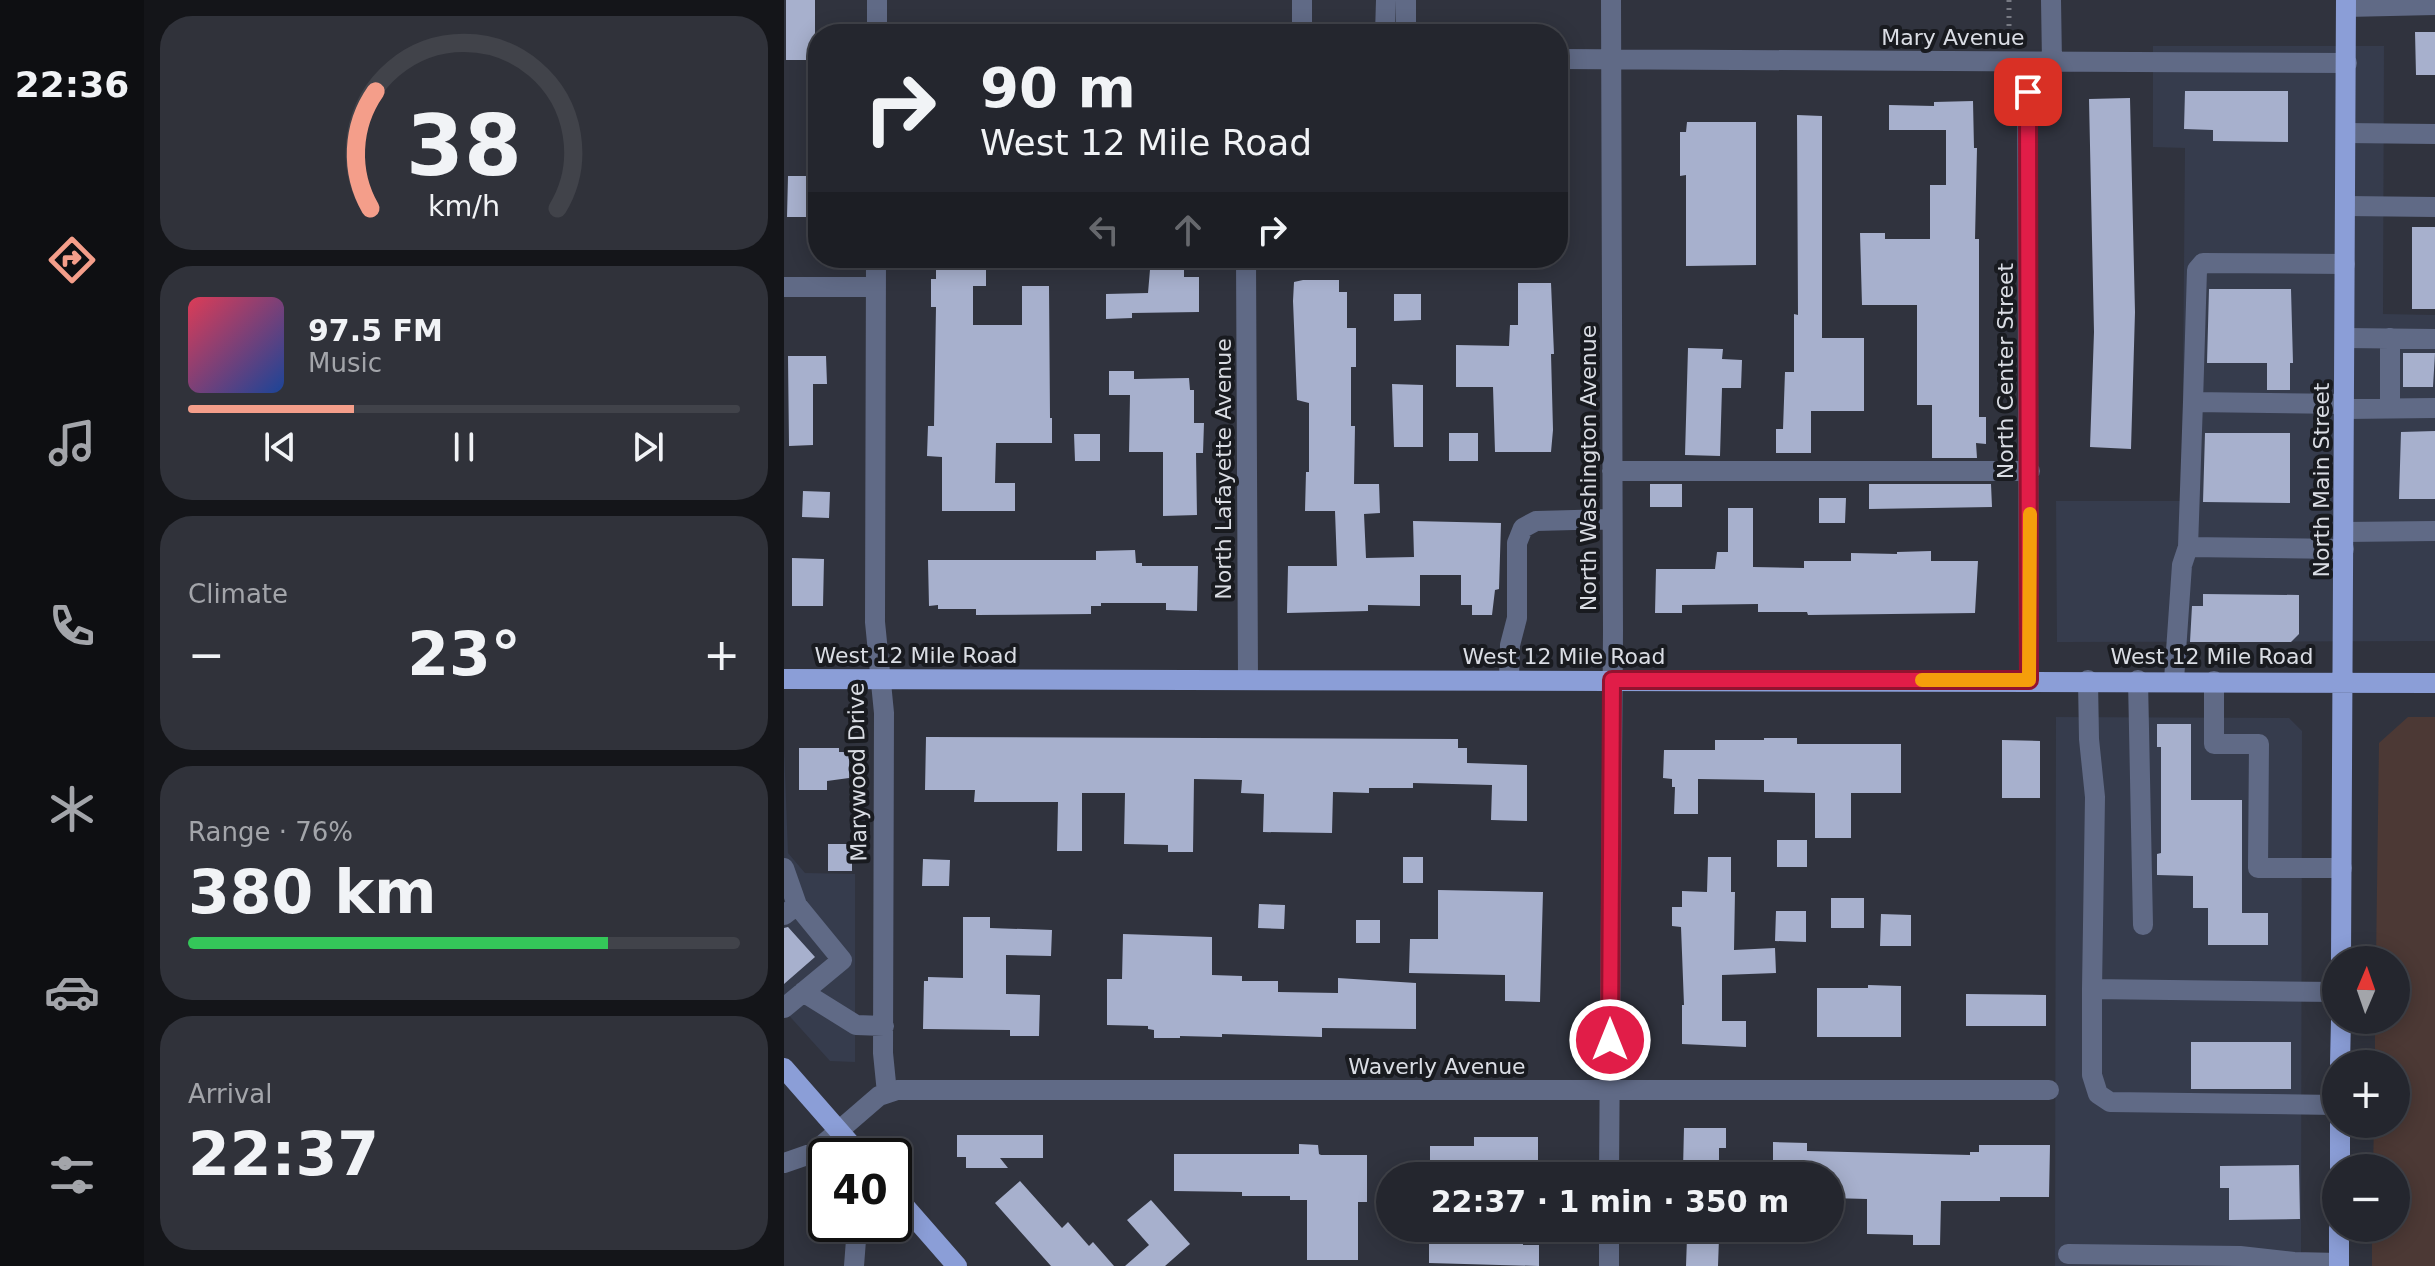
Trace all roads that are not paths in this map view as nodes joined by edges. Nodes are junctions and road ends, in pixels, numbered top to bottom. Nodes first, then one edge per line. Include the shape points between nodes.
1 (877, 0) edge
2 (1302, 0) edge
3 (1386, 0) edge
4 (1406, 0) edge
5 (1611, 0) edge
6 (2051, 0) edge
7 (2346, 3) edge
8 (2435, 5) edge
9 (877, 24) edge
10 (1302, 24) edge
11 (1385, 24) edge
12 (1406, 24) edge
13 (1568, 59) edge
14 (1611, 59) junction
15 (2027, 62) junction
16 (2052, 62) junction
17 (2347, 63) junction
18 (2346, 133) junction
19 (2435, 134) edge
20 (2346, 206) junction
21 (2435, 207) edge
22 (2345, 264) junction
23 (876, 268) edge
24 (1246, 268) edge
25 (784, 287) edge
26 (876, 287) junction
27 (2345, 338) junction
28 (2390, 338) junction
29 (2435, 339) edge
30 (2193, 402) junction
31 (2345, 406) junction
32 (2390, 408) junction
33 (2435, 408) edge
34 (1612, 471) junction
35 (2030, 471) junction
36 (1612, 519) junction
37 (2435, 531) edge
38 (2344, 540) junction
39 (2188, 547) junction
40 (784, 679) edge
41 (1248, 679) junction
42 (1509, 679) junction
43 (880, 680) junction
44 (1612, 680) junction
45 (2029, 680) junction
46 (2088, 680) junction
47 (2138, 680) junction
48 (2174, 680) junction
49 (2214, 681) junction
50 (2344, 681) junction
51 (2435, 683) edge
52 (784, 868) edge
53 (2342, 868) junction
54 (790, 910) edge
55 (2143, 925) dead end
56 (2341, 946) edge
57 (2092, 989) junction
58 (803, 992) junction
59 (2322, 992) edge
60 (784, 1008) edge
61 (884, 1026) junction
62 (784, 1068) edge
63 (2049, 1090) dead end
64 (1610, 1091) junction
65 (887, 1093) junction
66 (2322, 1105) edge
67 (840, 1131) junction
68 (846, 1138) edge
69 (1609, 1162) edge
70 (784, 1163) edge
71 (912, 1215) edge
72 (856, 1242) edge
73 (1609, 1242) edge
74 (2339, 1242) edge
75 (2068, 1254) dead end
76 (2339, 1264) edge
77 (854, 1266) edge
78 (957, 1266) edge
79 (1609, 1266) edge

1 - 9 street
2 - 10 street
3 - 11 street
4 - 12 street
5 - 14 street, North Washington Avenue
6 - 16 street
7 - 8 street
7 - 17 main road, North Main Street
13 - 14 street, Mary Avenue
14 - 15 street, Mary Avenue
14 - 34 street, North Washington Avenue
15 - 16 street, Mary Avenue
15 - 35 street, North Center Street
16 - 17 street, Mary Avenue
17 - 18 main road, North Main Street
18 - 19 street
18 - 20 main road, North Main Street
20 - 21 street
20 - 22 main road, North Main Street
22 - 27 main road, North Main Street
22 - 30 street via 2203,263 2197,270
23 - 26 street, Marywood Drive
24 - 41 street, North Lafayette Avenue
25 - 26 street
26 - 43 street, Marywood Drive via 875,622
27 - 28 street
27 - 31 main road, North Main Street
28 - 29 street
28 - 32 street
30 - 31 street
30 - 39 street
31 - 32 street
31 - 38 main road, North Main Street
32 - 33 street
34 - 35 street
34 - 36 street, North Washington Avenue
35 - 45 street, North Center Street
36 - 42 street via 1554,519 1523,528 1517,543 1517,618
36 - 44 street, North Washington Avenue
37 - 38 street
38 - 39 street
38 - 50 main road, North Main Street
39 - 48 street via 2182,565
40 - 43 main road, West 12 Mile Road
41 - 42 main road, West 12 Mile Road
41 - 43 main road, West 12 Mile Road
42 - 44 main road, West 12 Mile Road
43 - 61 street, Marywood Drive
44 - 45 main road, West 12 Mile Road
44 - 64 street, North Washington Avenue
45 - 46 main road, West 12 Mile Road
46 - 47 main road, West 12 Mile Road
46 - 57 street via 2095,797
47 - 48 main road, West 12 Mile Road
47 - 55 street
48 - 49 main road, West 12 Mile Road
49 - 50 main road, West 12 Mile Road
49 - 53 street via 2214,744 2259,744 2258,868
50 - 51 main road, West 12 Mile Road
50 - 53 main road, North Main Street
52 - 54 street
53 - 56 main road, North Main Street
54 - 58 street via 842,960
57 - 59 street
57 - 66 street via 2092,1075 2098,1094 2110,1102
58 - 60 street
58 - 61 street via 856,1025
61 - 65 street, Marywood Drive
62 - 67 main road
63 - 64 street, Waverly Avenue
64 - 65 street, Waverly Avenue
64 - 69 street, North Washington Avenue
65 - 67 street
67 - 68 main road
67 - 70 street via 813,1153
71 - 78 main road
72 - 77 street
73 - 79 street
74 - 76 main road
75 - 76 street via 2240,1256

